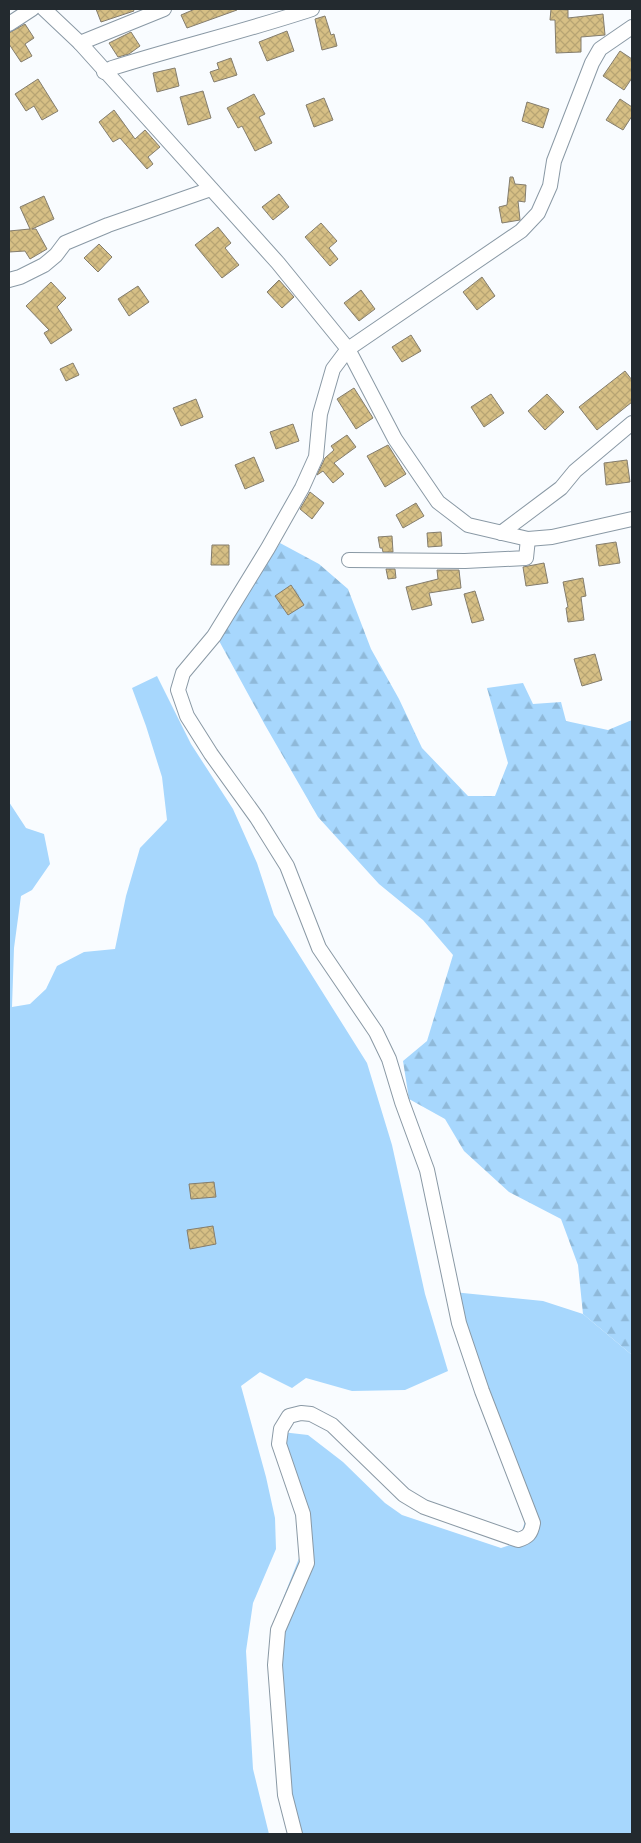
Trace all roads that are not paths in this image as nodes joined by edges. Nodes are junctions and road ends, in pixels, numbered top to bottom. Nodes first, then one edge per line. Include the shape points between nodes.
1 (32, 9) edge
2 (44, 9) edge
3 (164, 9) edge
4 (312, 9) edge
5 (9, 24) edge
6 (632, 27) edge
7 (80, 43) junction
8 (104, 72) junction
9 (211, 189) junction
10 (9, 280) edge
11 (348, 349) junction
12 (632, 423) edge
13 (632, 519) edge
14 (502, 533) junction
15 (528, 539) junction
16 (349, 560) dead end
17 (295, 1834) edge

1 - 5 street
2 - 7 street
3 - 7 street
4 - 8 street
6 - 11 street via 600,49 592,63 554,161 550,186 538,213 521,230
7 - 8 street
8 - 9 street
9 - 10 street via 65,243 44,265
9 - 11 street via 278,262
11 - 14 street via 395,439 438,502 468,524
11 - 17 street via 333,369 320,414 316,457 302,488 214,636 183,673 178,690 187,716 287,866 319,948 376,1032 389,1058 427,1170 459,1323 533,1523 532,1532 518,1540 424,1507 404,1494 332,1425 312,1414 289,1416 280,1429 279,1444 303,1514 307,1563 278,1630 275,1665 285,1795
12 - 14 street via 575,471 561,488
13 - 15 street via 552,537
14 - 15 street
15 - 16 street via 526,558

